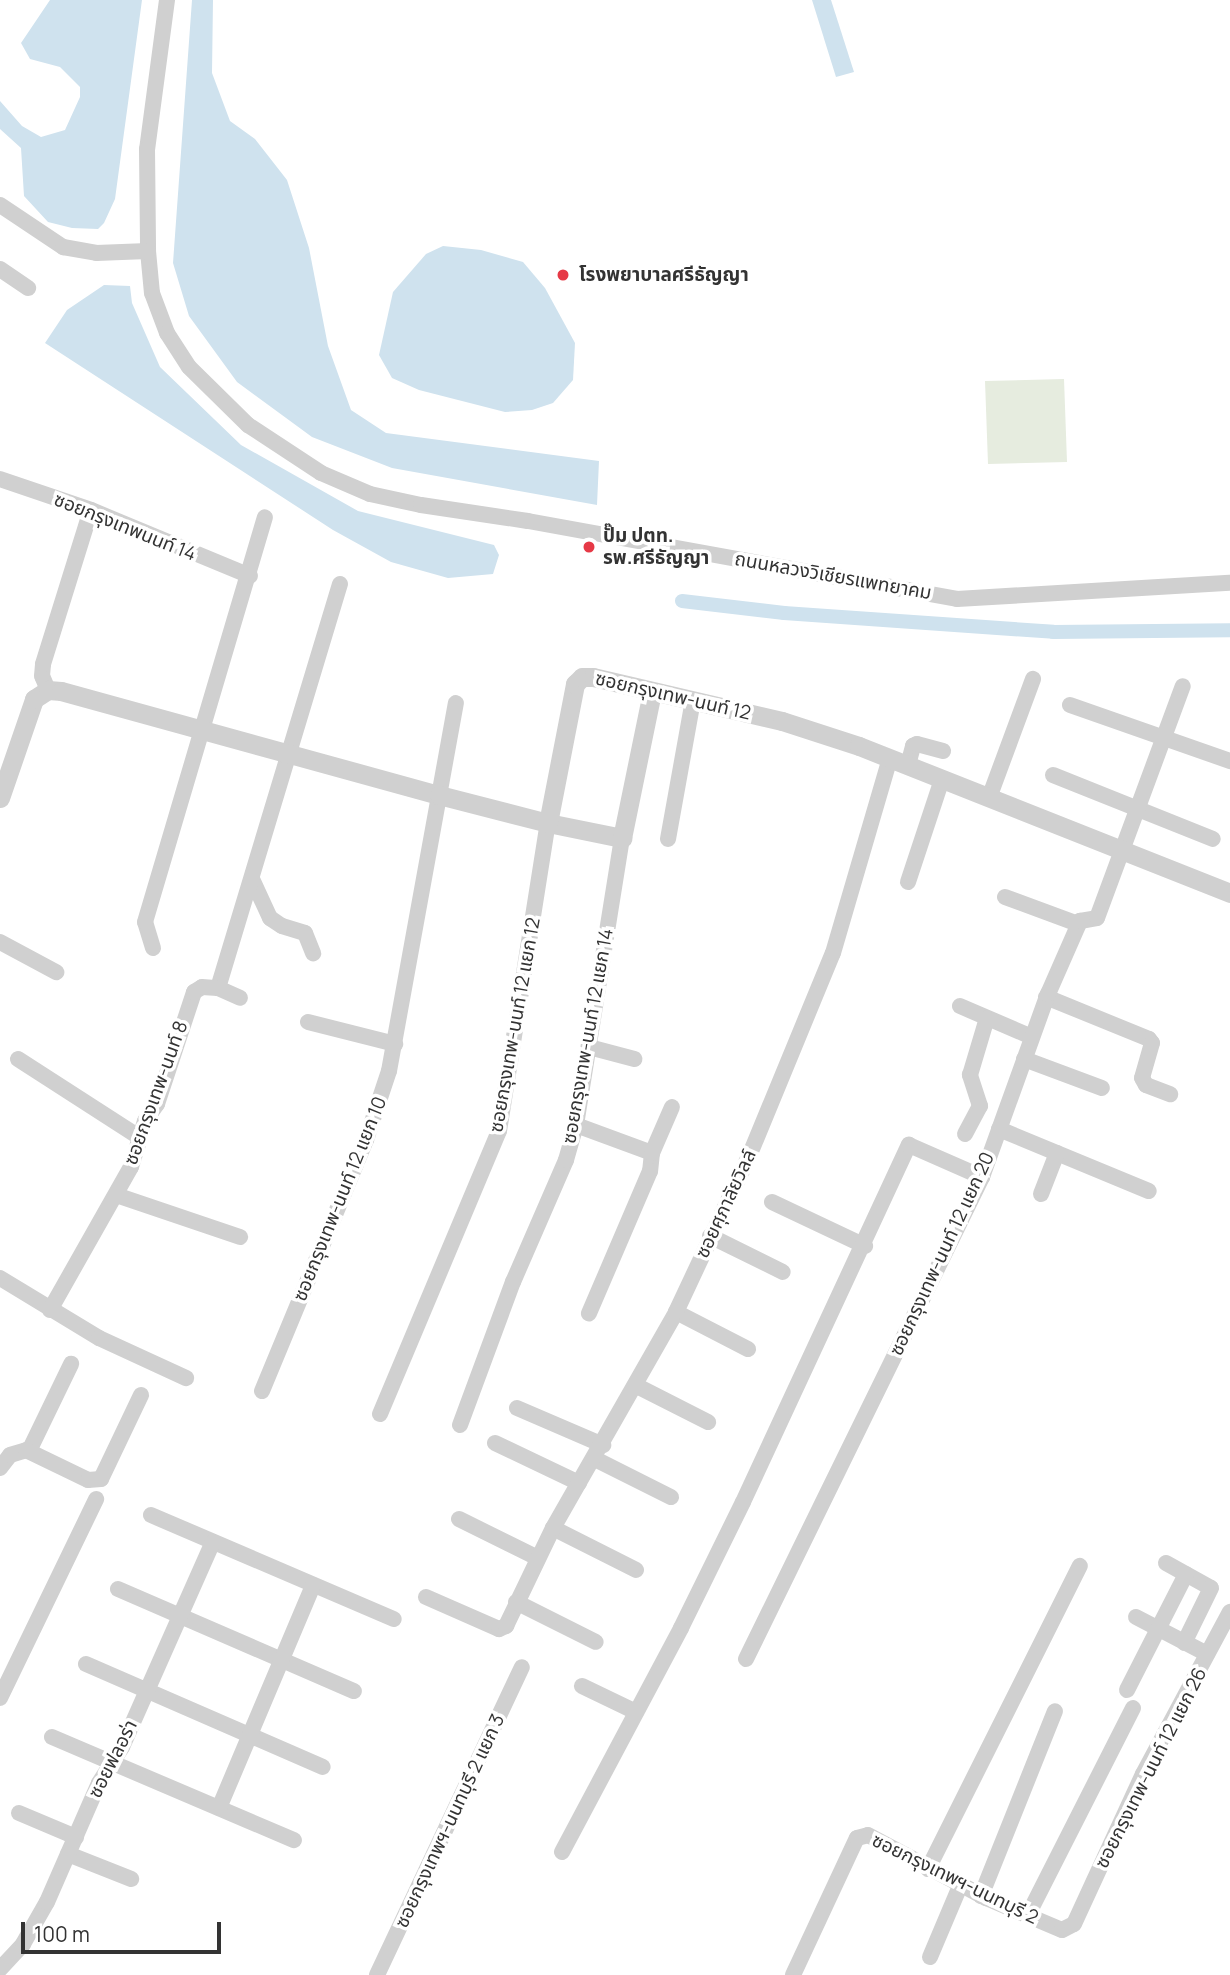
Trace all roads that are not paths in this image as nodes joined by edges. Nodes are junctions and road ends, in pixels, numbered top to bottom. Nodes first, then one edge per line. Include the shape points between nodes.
1 (167, 0) edge
2 (3, 214) edge
3 (148, 251) junction
4 (0, 269) edge
5 (28, 288) dead end
6 (0, 480) edge
7 (91, 510) junction
8 (265, 517) dead end
9 (250, 576) junction
10 (1230, 583) edge
11 (341, 584) dead end
12 (1033, 679) dead end
13 (1183, 686) dead end
14 (48, 690) junction
15 (652, 692) junction
16 (693, 700) junction
17 (456, 703) dead end
18 (1070, 705) dead end
19 (200, 730) junction
20 (1163, 738) junction
21 (943, 751) dead end
22 (289, 755) junction
23 (1230, 761) edge
24 (899, 762) junction
25 (1053, 775) dead end
26 (942, 779) junction
27 (439, 795) junction
28 (989, 798) junction
29 (0, 799) edge
30 (1137, 809) junction
31 (548, 823) junction
32 (622, 838) junction
33 (668, 839) dead end
34 (1213, 839) dead end
35 (1121, 851) junction
36 (253, 881) junction
37 (908, 881) dead end
38 (1230, 893) edge
39 (1006, 897) dead end
40 (1078, 924) junction
41 (0, 942) edge
42 (153, 948) dead end
43 (313, 953) dead end
44 (56, 972) dead end
45 (218, 988) junction
46 (1046, 997) junction
47 (240, 998) dead end
48 (960, 1006) dead end
49 (987, 1018) junction
50 (308, 1022) dead end
51 (1032, 1037) junction
52 (395, 1044) junction
53 (589, 1047) junction
54 (18, 1059) dead end
55 (634, 1059) dead end
56 (1024, 1059) junction
57 (1102, 1088) dead end
58 (1170, 1094) dead end
59 (672, 1107) dead end
60 (576, 1125) junction
61 (999, 1129) junction
62 (965, 1134) dead end
63 (139, 1137) junction
64 (652, 1153) junction
65 (1057, 1153) junction
66 (982, 1177) junction
67 (1149, 1191) dead end
68 (1041, 1194) dead end
69 (116, 1195) junction
70 (772, 1202) dead end
71 (240, 1237) dead end
72 (710, 1237) junction
73 (864, 1246) junction
74 (783, 1272) dead end
75 (0, 1278) edge
76 (50, 1310) junction
77 (676, 1312) junction
78 (589, 1313) dead end
79 (748, 1349) dead end
80 (71, 1364) dead end
81 (186, 1378) dead end
82 (635, 1385) junction
83 (262, 1391) dead end
84 (141, 1395) dead end
85 (517, 1408) dead end
86 (380, 1413) dead end
87 (708, 1422) dead end
88 (460, 1424) dead end
89 (495, 1443) dead end
90 (29, 1451) junction
91 (599, 1452) junction
92 (0, 1468) edge
93 (579, 1483) junction
94 (671, 1497) dead end
95 (96, 1499) dead end
96 (151, 1515) dead end
97 (459, 1519) dead end
98 (553, 1528) junction
99 (213, 1542) junction
100 (538, 1558) junction
101 (1166, 1563) dead end
102 (1080, 1566) dead end
103 (636, 1570) dead end
104 (1185, 1574) junction
105 (313, 1585) junction
106 (118, 1589) dead end
107 (426, 1597) dead end
108 (516, 1602) junction
109 (1230, 1612) edge
110 (180, 1615) junction
111 (1136, 1617) dead end
112 (394, 1619) dead end
113 (1157, 1629) junction
114 (596, 1642) dead end
115 (1184, 1643) junction
116 (1208, 1654) junction
117 (746, 1659) dead end
118 (282, 1660) junction
119 (86, 1664) dead end
120 (522, 1667) dead end
121 (582, 1686) dead end
122 (147, 1690) junction
123 (1127, 1690) dead end
124 (354, 1691) dead end
125 (0, 1698) edge
126 (1133, 1708) dead end
127 (1055, 1711) dead end
128 (636, 1712) junction
129 (250, 1735) junction
130 (52, 1737) dead end
131 (111, 1762) junction
132 (323, 1768) dead end
133 (219, 1808) junction
134 (19, 1813) dead end
135 (76, 1837) junction
136 (294, 1840) dead end
137 (562, 1852) dead end
138 (68, 1854) junction
139 (928, 1869) junction
140 (131, 1879) dead end
141 (960, 1886) junction
142 (981, 1896) junction
143 (1028, 1915) junction
144 (1074, 1924) joint
145 (930, 1957) dead end
146 (0, 1969) edge
147 (377, 1975) edge
148 (793, 1975) edge

1 - 3 street, ถนนหลวงวิเชียรแพทยาคม via 147,149
2 - 3 street via 63,247 96,253
3 - 10 street, ถนนหลวงวิเชียรแพทยาคม via 152,293 167,333 216,397 283,450 370,494 957,599
4 - 5 street
6 - 7 street, ซอยกรุงเทพนนท์ 14
7 - 9 street, ซอยกรุงเทพนนท์ 14
7 - 14 street via 43,664
8 - 9 street
9 - 19 street
11 - 22 street
12 - 28 street
13 - 20 street
14 - 19 street
14 - 29 street via 34,699
15 - 16 street, ซอยกรุงเทพ-นนท์ 12
15 - 31 street, ซอยกรุงเทพ-นนท์ 12 via 593,677 582,677 575,684
15 - 32 street, ซอยกรุงเทพ-นนท์ 12 แยก 14
16 - 24 street, ซอยกรุงเทพ-นนท์ 12 via 782,721
16 - 33 street
17 - 27 street, ซอยกรุงเทพ-นนท์ 12 แยก 10
18 - 20 street
19 - 22 street
19 - 42 street via 145,922
20 - 23 street
20 - 30 street
21 - 24 street via 917,744
22 - 27 street
22 - 36 street
24 - 26 street, ซอยกรุงเทพ-นนท์ 12
24 - 72 street, ซอยศุภาลัยวิลล์ via 833,953 750,1154
25 - 30 street
26 - 28 street, ซอยกรุงเทพ-นนท์ 12
26 - 37 street
27 - 31 street
27 - 52 street, ซอยกรุงเทพ-นนท์ 12 แยก 10
28 - 35 street, ซอยกรุงเทพ-นนท์ 12
30 - 34 street
30 - 35 street
31 - 32 street
31 - 86 street, ซอยกรุงเทพ-นนท์ 12 แยก 12 via 499,1131
32 - 53 street, ซอยกรุงเทพ-นนท์ 12 แยก 14
35 - 38 street, ซอยกรุงเทพ-นนท์ 12
35 - 40 street, ซอยกรุงเทพ-นนท์ 12 แยก 20 via 1097,918 1082,919
36 - 43 street via 270,918 305,933
36 - 45 street
39 - 40 street
40 - 46 street, ซอยกรุงเทพ-นนท์ 12 แยก 20
41 - 44 street
45 - 47 street
45 - 63 street, ซอยกรุงเทพ-นนท์ 8 via 202,987 194,992 157,1104
46 - 51 street, ซอยกรุงเทพ-นนท์ 12 แยก 20
46 - 58 street via 1149,1039 1152,1044 1142,1078 1146,1085
48 - 49 street
49 - 51 street
49 - 62 street via 970,1075 981,1105
50 - 52 street
51 - 56 street, ซอยกรุงเทพ-นนท์ 12 แยก 20
52 - 83 street, ซอยกรุงเทพ-นนท์ 12 แยก 10 via 366,1140
53 - 55 street
53 - 60 street, ซอยกรุงเทพ-นนท์ 12 แยก 14
54 - 63 street
56 - 57 street
56 - 61 street, ซอยกรุงเทพ-นนท์ 12 แยก 20
59 - 64 street
60 - 64 street
60 - 88 street, ซอยกรุงเทพ-นนท์ 12 แยก 14
61 - 65 street
61 - 66 street, ซอยกรุงเทพ-นนท์ 12 แยก 20
63 - 69 street, ซอยกรุงเทพ-นนท์ 8 via 131,1167
64 - 78 street via 650,1171
65 - 67 street
65 - 68 street
66 - 73 street via 909,1145
66 - 117 street, ซอยกรุงเทพ-นนท์ 12 แยก 20
69 - 71 street
69 - 76 street, ซอยกรุงเทพ-นนท์ 8
70 - 73 street
72 - 74 street
72 - 77 street, ซอยศุภาลัยวิลล์
73 - 128 street via 738,1513
75 - 76 street
76 - 81 street
77 - 79 street
77 - 82 street, ซอยศุภาลัยวิลล์
80 - 90 street
82 - 87 street
82 - 91 street, ซอยศุภาลัยวิลล์
84 - 90 street via 102,1479 88,1480
85 - 91 street
89 - 93 street
90 - 92 street via 10,1455
91 - 93 street, ซอยศุภาลัยวิลล์
91 - 94 street
93 - 98 street, ซอยศุภาลัยวิลล์
95 - 125 street
96 - 99 street
97 - 100 street
98 - 100 street, ซอยศุภาลัยวิลล์
98 - 103 street
99 - 105 street
99 - 110 street, ซอยฟลอร่า
100 - 108 street, ซอยศุภาลัยวิลล์
101 - 104 street
102 - 139 street
104 - 113 street
104 - 115 street via 1207,1583 1211,1591
105 - 112 street
105 - 118 street
106 - 110 street
107 - 108 street, ซอยศุภาลัยวิลล์ via 499,1629 506,1626
108 - 114 street
109 - 116 street, ซอยกรุงเทพ-นนท์ 12 แยก 26
110 - 118 street
110 - 122 street, ซอยฟลอร่า
111 - 113 street
113 - 115 street
113 - 123 street
115 - 116 street
116 - 144 street, ซอยกรุงเทพ-นนท์ 12 แยก 26 via 1143,1774
118 - 124 street
118 - 129 street
119 - 122 street
120 - 147 street, ซอยกรุงเทพฯ-นนทบุรี 2 แยก 3
121 - 128 street
122 - 129 street
122 - 131 street, ซอยฟลอร่า
126 - 143 street
127 - 142 street
128 - 137 street
129 - 132 street
129 - 133 street
130 - 131 street
131 - 133 street
131 - 135 street, ซอยฟลอร่า
133 - 136 street
134 - 135 street
135 - 138 street, ซอยฟลอร่า
138 - 140 street
138 - 146 street, ซอยฟลอร่า via 23,1944
139 - 141 street, ซอยกรุงเทพฯ-นนทบุรี 2
139 - 148 street, ซอยกรุงเทพฯ-นนทบุรี 2 via 889,1844 868,1835 857,1838
141 - 142 street, ซอยกรุงเทพฯ-นนทบุรี 2
141 - 145 street
142 - 143 street, ซอยกรุงเทพฯ-นนทบุรี 2
143 - 144 street, ซอยกรุงเทพฯ-นนทบุรี 2 via 1062,1930

